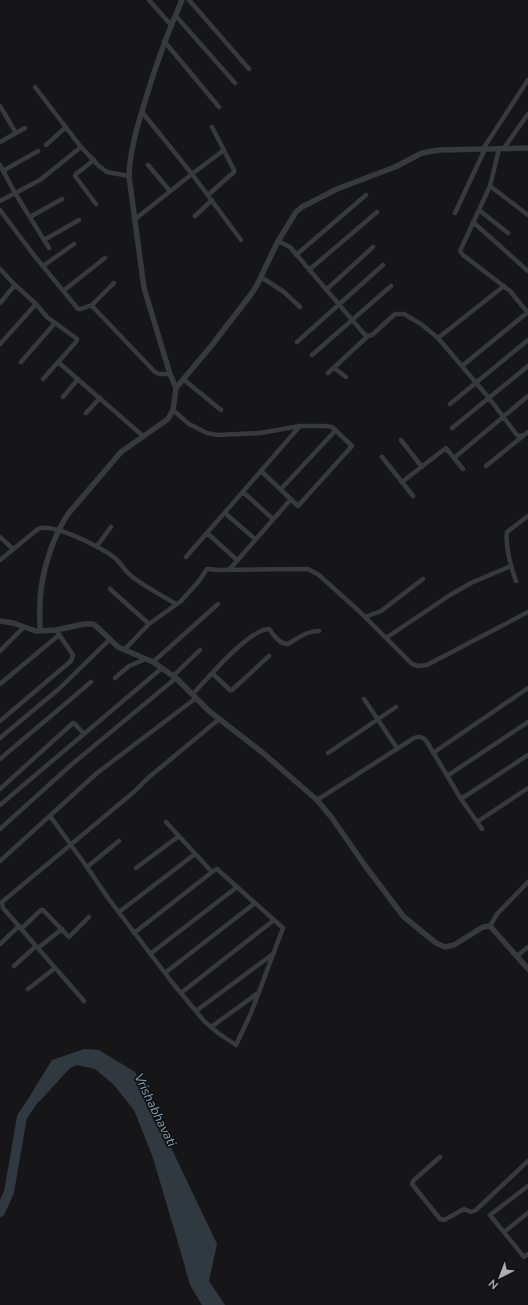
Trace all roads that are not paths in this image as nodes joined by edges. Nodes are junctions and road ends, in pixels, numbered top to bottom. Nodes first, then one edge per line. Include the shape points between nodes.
1 (149, 0) edge
2 (182, 0) edge
3 (189, 0) edge
4 (175, 15) junction
5 (171, 25) junction
6 (164, 42) junction
7 (249, 70) dead end
8 (528, 80) edge
9 (235, 83) dead end
10 (35, 87) dead end
11 (0, 106) edge
12 (218, 107) dead end
13 (142, 112) junction
14 (528, 114) edge
15 (212, 127) dead end
16 (25, 128) dead end
17 (66, 128) junction
18 (16, 133) junction
19 (0, 142) edge
20 (46, 145) dead end
21 (81, 148) junction
22 (484, 148) junction
23 (502, 148) junction
24 (528, 148) edge
25 (224, 150) junction
26 (38, 151) dead end
27 (94, 160) junction
28 (0, 165) edge
29 (148, 165) dead end
30 (3, 171) junction
31 (192, 174) junction
32 (129, 176) junction
33 (490, 186) junction
34 (170, 191) junction
35 (15, 193) junction
36 (208, 195) junction
37 (366, 195) dead end
38 (62, 199) dead end
39 (212, 200) junction
40 (0, 201) edge
41 (96, 204) dead end
42 (0, 210) edge
43 (479, 210) junction
44 (377, 212) dead end
45 (455, 213) dead end
46 (195, 216) dead end
47 (528, 216) edge
48 (30, 217) junction
49 (79, 220) dead end
50 (134, 220) junction
51 (473, 222) junction
52 (508, 234) dead end
53 (44, 240) junction
54 (241, 240) dead end
55 (278, 241) junction
56 (74, 244) dead end
57 (373, 247) dead end
58 (49, 248) dead end
59 (296, 255) junction
60 (105, 258) dead end
61 (383, 265) dead end
62 (43, 266) junction
63 (0, 269) edge
64 (309, 270) junction
65 (528, 271) edge
66 (261, 277) junction
67 (114, 283) dead end
68 (15, 285) junction
69 (391, 286) dead end
70 (504, 286) junction
71 (63, 290) junction
72 (326, 290) junction
73 (0, 303) edge
74 (36, 304) junction
75 (338, 304) junction
76 (91, 306) junction
77 (300, 307) dead end
78 (528, 312) edge
79 (352, 320) junction
80 (55, 323) junction
81 (368, 336) junction
82 (438, 338) junction
83 (528, 340) edge
84 (297, 342) dead end
85 (0, 344) edge
86 (312, 355) dead end
87 (21, 362) dead end
88 (58, 362) junction
89 (462, 366) junction
90 (528, 366) edge
91 (334, 368) junction
92 (328, 373) dead end
93 (170, 374) junction
94 (346, 377) dead end
95 (43, 379) dead end
96 (78, 379) junction
97 (183, 379) junction
98 (476, 383) junction
99 (176, 388) junction
100 (528, 396) edge
101 (63, 397) dead end
102 (100, 398) junction
103 (488, 398) junction
104 (450, 404) dead end
105 (173, 410) junction
106 (221, 410) dead end
107 (86, 413) dead end
108 (503, 416) junction
109 (300, 426) junction
110 (452, 428) dead end
111 (336, 430) junction
112 (526, 433) edge
113 (143, 436) junction
114 (401, 440) dead end
115 (382, 456) dead end
116 (454, 458) junction
117 (486, 466) dead end
118 (422, 467) junction
119 (463, 469) dead end
120 (261, 471) junction
121 (402, 482) junction
122 (281, 489) junction
123 (243, 492) junction
124 (413, 496) dead end
125 (291, 499) junction
126 (225, 513) junction
127 (528, 516) edge
128 (273, 519) junction
129 (111, 527) dead end
130 (58, 530) junction
131 (207, 533) junction
132 (0, 537) edge
133 (256, 539) junction
134 (97, 546) junction
135 (13, 549) junction
136 (186, 558) dead end
137 (0, 560) edge
138 (237, 560) junction
139 (511, 566) junction
140 (229, 570) junction
141 (423, 579) dead end
142 (516, 581) dead end
143 (110, 589) dead end
144 (176, 604) junction
145 (218, 604) dead end
146 (528, 612) edge
147 (365, 617) junction
148 (0, 621) edge
149 (149, 624) junction
150 (24, 627) junction
151 (40, 631) junction
152 (320, 631) dead end
153 (58, 633) junction
154 (386, 638) junction
155 (110, 639) junction
156 (124, 650) junction
157 (200, 650) dead end
158 (0, 651) edge
159 (269, 656) dead end
160 (146, 659) junction
161 (153, 662) junction
162 (162, 668) junction
163 (212, 673) junction
164 (175, 677) junction
165 (115, 678) dead end
166 (90, 682) dead end
167 (0, 684) edge
168 (528, 688) edge
169 (195, 696) junction
170 (364, 699) dead end
171 (396, 707) dead end
172 (218, 720) junction
173 (378, 720) junction
174 (0, 721) edge
175 (528, 722) edge
176 (84, 734) junction
177 (0, 738) edge
178 (397, 748) junction
179 (328, 753) dead end
180 (433, 753) junction
181 (528, 755) edge
182 (0, 759) edge
183 (447, 776) junction
184 (528, 788) edge
185 (0, 789) edge
186 (317, 800) junction
187 (461, 800) junction
188 (0, 805) edge
189 (50, 816) junction
190 (166, 822) dead end
191 (477, 822) junction
192 (0, 829) edge
193 (482, 829) dead end
194 (179, 836) junction
195 (119, 840) dead end
196 (71, 844) junction
197 (195, 854) junction
198 (0, 861) edge
199 (88, 867) junction
200 (136, 868) dead end
201 (212, 872) junction
202 (528, 882) edge
203 (237, 887) junction
204 (255, 903) junction
205 (119, 912) junction
206 (90, 917) dead end
207 (274, 920) junction
208 (490, 926) junction
209 (20, 928) junction
210 (62, 929) junction
211 (134, 933) junction
212 (0, 944) edge
213 (37, 947) junction
214 (528, 947) edge
215 (150, 954) junction
216 (273, 954) junction
217 (517, 956) junction
218 (14, 966) dead end
219 (55, 968) junction
220 (528, 969) edge
221 (165, 973) junction
222 (28, 989) dead end
223 (180, 993) junction
224 (259, 993) junction
225 (84, 1001) dead end
226 (196, 1012) junction
227 (211, 1027) junction
228 (440, 1157) dead end
229 (528, 1161) edge
230 (528, 1186) edge
231 (528, 1213) edge
232 (504, 1232) junction
233 (528, 1254) edge

1 - 5 street
2 - 4 street
3 - 7 street
4 - 5 street
4 - 9 street
5 - 6 street
6 - 12 street
6 - 13 street
8 - 22 street
10 - 17 street
11 - 18 street
13 - 31 street
13 - 32 street via 132,147
14 - 23 street
15 - 25 street
16 - 18 street
17 - 20 street
17 - 21 street
18 - 19 street
21 - 27 street
21 - 35 street via 40,180
22 - 23 street
22 - 45 street
22 - 55 street via 422,153 395,167 337,189 299,209
23 - 24 street
23 - 33 street
25 - 31 street
25 - 36 street via 234,172
26 - 30 street
27 - 32 street via 107,172
27 - 41 street via 75,176
28 - 30 street
29 - 34 street
30 - 35 street
31 - 34 street
31 - 36 street
32 - 50 street
33 - 43 street
33 - 47 street
34 - 50 street
35 - 40 street
35 - 48 street
36 - 39 street
37 - 59 street
38 - 48 street
39 - 46 street
39 - 54 street
42 - 62 street
43 - 51 street
43 - 52 street
44 - 64 street
48 - 53 street
49 - 53 street
50 - 93 street via 145,294
51 - 65 street
51 - 70 street via 460,251
53 - 58 street
55 - 59 street via 290,247
55 - 66 street
56 - 62 street
57 - 72 street
59 - 64 street
60 - 71 street
61 - 75 street
62 - 71 street
63 - 68 street
64 - 72 street
66 - 77 street via 284,292
66 - 97 street via 243,306
67 - 76 street
68 - 73 street
68 - 74 street
69 - 79 street
70 - 78 street
70 - 82 street
71 - 76 street via 80,310
72 - 75 street
74 - 80 street
74 - 85 street
75 - 79 street
75 - 84 street
76 - 93 street via 155,372
78 - 89 street
79 - 81 street
79 - 86 street
80 - 87 street
80 - 88 street via 77,339
81 - 82 street via 393,315 401,313 421,324
81 - 91 street
82 - 89 street
83 - 98 street
88 - 95 street
88 - 96 street
89 - 98 street
90 - 103 street
91 - 92 street
91 - 94 street
93 - 99 street
96 - 101 street
96 - 102 street
97 - 99 street
97 - 106 street
98 - 103 street
98 - 104 street
99 - 105 street
100 - 108 street
102 - 107 street
102 - 113 street
103 - 108 street
103 - 110 street
105 - 109 street via 194,427 217,435 260,434
105 - 113 street via 168,419
108 - 112 street via 517,435
108 - 116 street
109 - 111 street via 325,426
109 - 120 street
111 - 122 street
111 - 125 street via 352,446 298,506
112 - 117 street
113 - 130 street via 114,460 68,514
114 - 118 street
115 - 121 street
116 - 118 street via 446,448
116 - 119 street
118 - 121 street
120 - 122 street
120 - 123 street
121 - 124 street
122 - 125 street
123 - 126 street
123 - 128 street
125 - 128 street
126 - 131 street
126 - 133 street
127 - 139 street via 507,532
128 - 133 street
129 - 134 street
130 - 134 street
130 - 135 street via 43,527
130 - 151 street via 40,591
131 - 136 street
131 - 138 street
132 - 135 street
133 - 138 street
134 - 144 street via 116,559 134,579
135 - 137 street
138 - 140 street
139 - 142 street
139 - 154 street via 450,595
140 - 144 street via 206,569 199,581
140 - 147 street via 308,569 319,574
141 - 147 street via 381,611
143 - 149 street
144 - 149 street
145 - 161 street
146 - 154 street via 423,666 412,664
147 - 154 street
148 - 150 street
149 - 156 street
150 - 151 street
150 - 158 street
151 - 153 street
152 - 163 street via 311,631 286,644 268,629 264,629 229,655
153 - 155 street via 88,624 96,626
153 - 167 street
153 - 174 street via 73,655 71,661
155 - 156 street
155 - 177 street via 60,688
156 - 160 street
157 - 164 street
159 - 163 street via 232,690
160 - 161 street
160 - 165 street via 129,666
161 - 162 street
162 - 164 street
162 - 176 street
163 - 169 street
164 - 169 street
164 - 192 street
166 - 182 street
168 - 180 street
169 - 172 street
169 - 189 street via 96,773
170 - 173 street
171 - 173 street
172 - 186 street via 263,753
172 - 196 street
173 - 178 street
173 - 179 street
175 - 183 street
176 - 185 street via 73,723
176 - 188 street
178 - 180 street via 414,738 421,737
178 - 186 street
180 - 183 street
181 - 187 street
183 - 187 street
184 - 191 street
186 - 208 street via 404,917 436,943 445,947 454,946 483,927
187 - 191 street
189 - 196 street
189 - 198 street
190 - 194 street
191 - 193 street
194 - 197 street
194 - 200 street
195 - 199 street
196 - 199 street
196 - 209 street via 2,902 3,908
197 - 201 street
197 - 205 street
199 - 205 street
201 - 203 street via 217,869
201 - 211 street
202 - 208 street via 497,914
203 - 204 street
203 - 215 street
204 - 207 street
204 - 221 street
205 - 211 street
206 - 210 street via 69,937
207 - 216 street via 283,928
207 - 223 street
208 - 217 street
209 - 210 street via 44,910
209 - 212 street
209 - 213 street
210 - 213 street
211 - 215 street
213 - 218 street
213 - 219 street
214 - 217 street
215 - 221 street
216 - 224 street
216 - 226 street
217 - 220 street
219 - 222 street
219 - 225 street
221 - 223 street
223 - 226 street
224 - 227 street
224 - 227 street via 236,1045
226 - 227 street
228 - 229 street via 412,1184 444,1220 464,1209 471,1212 476,1210
230 - 232 street via 490,1215
231 - 232 street
232 - 233 street via 524,1257

